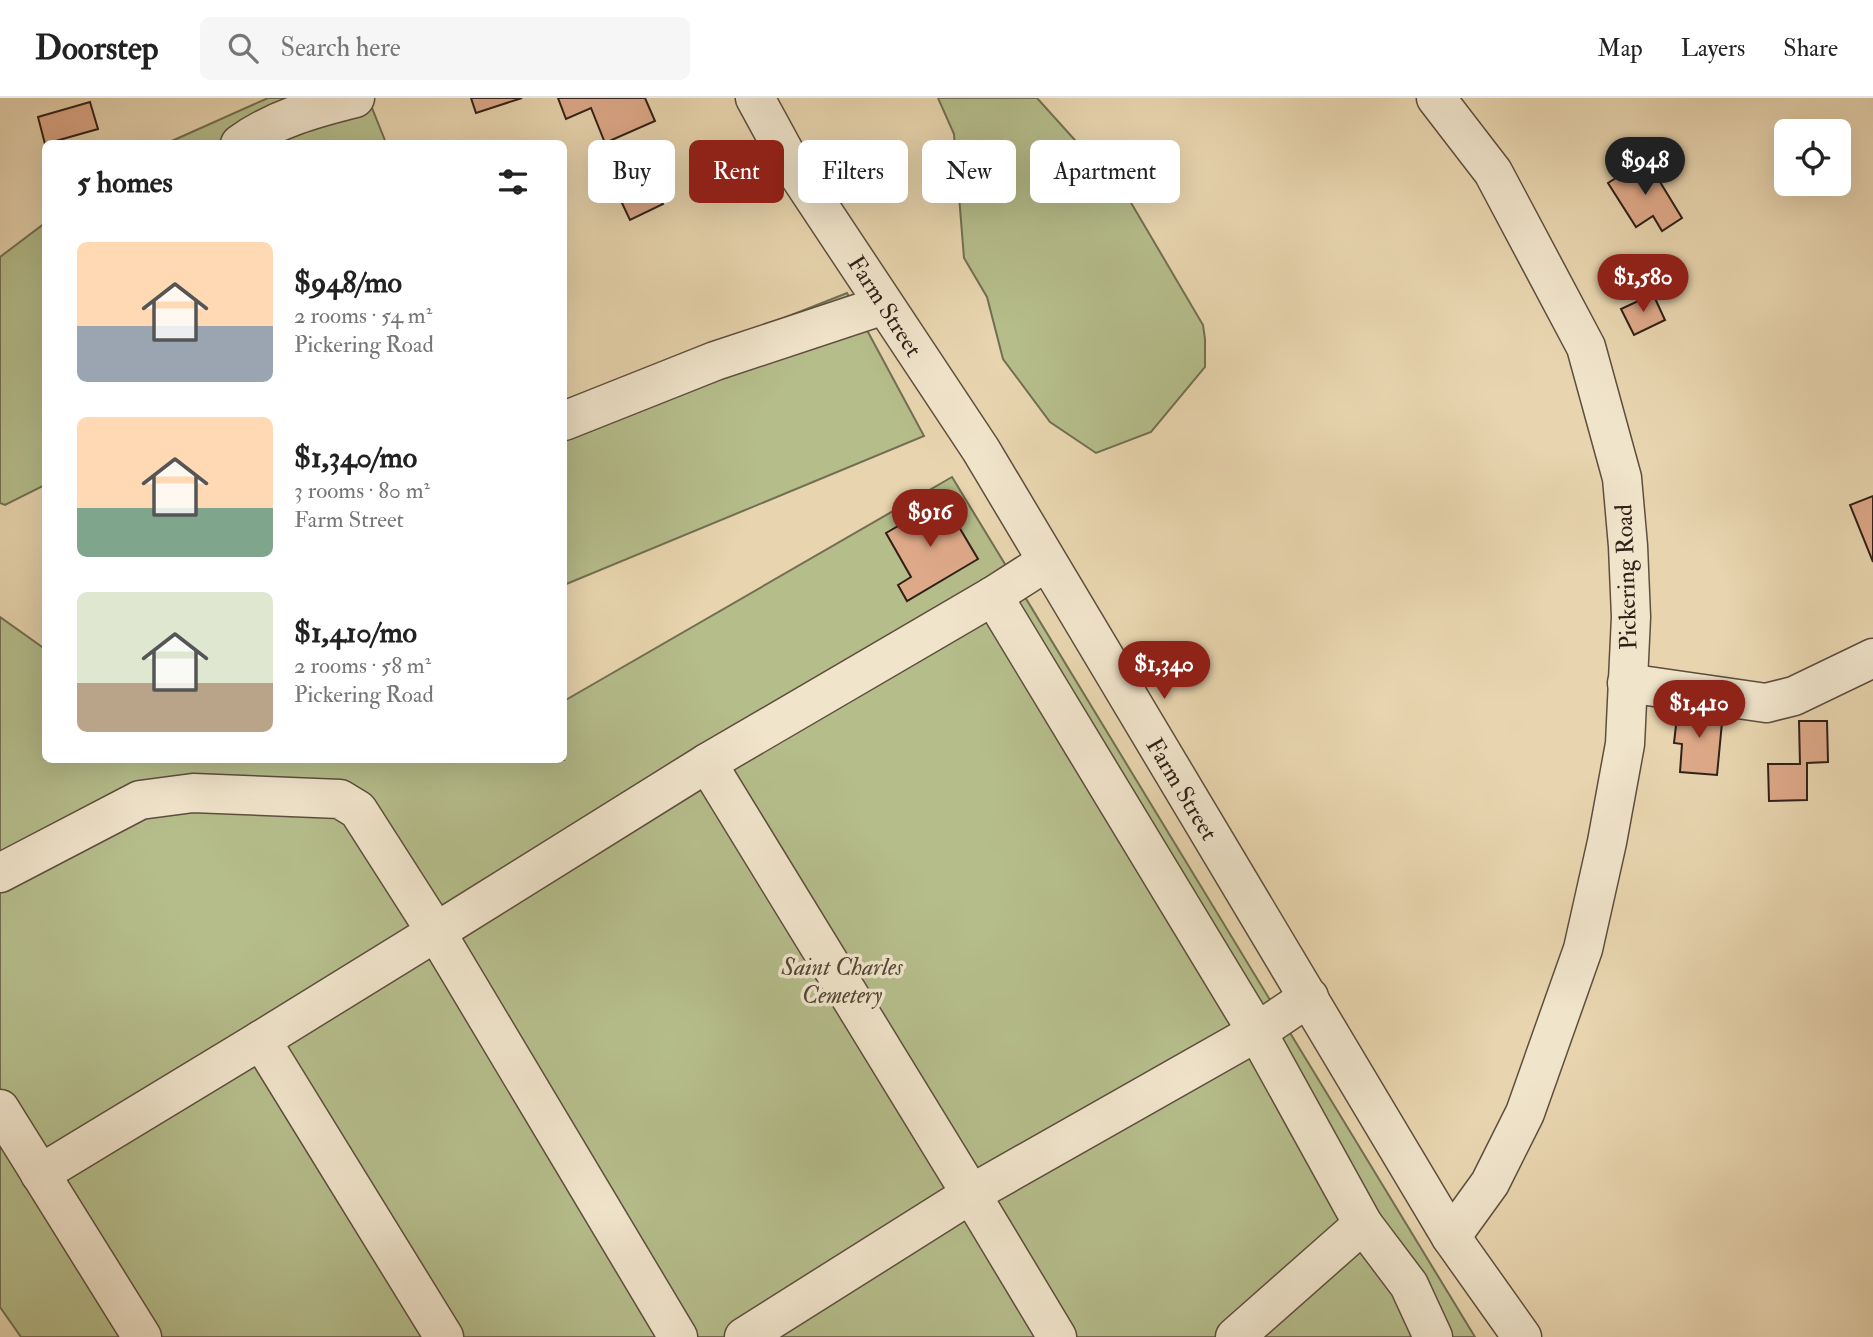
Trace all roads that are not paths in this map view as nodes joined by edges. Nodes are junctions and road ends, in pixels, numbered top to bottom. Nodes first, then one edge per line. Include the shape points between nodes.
1 (355, 98) edge
2 (755, 98) edge
3 (1436, 98) edge
4 (247, 140) edge
5 (884, 305) junction
6 (567, 420) edge
7 (1046, 562) junction
8 (993, 596) junction
9 (1873, 658) edge
10 (1627, 683) junction
11 (707, 763) junction
12 (0, 873) edge
13 (436, 932) junction
14 (1309, 997) junction
15 (1257, 1032) junction
16 (261, 1041) junction
17 (0, 1109) edge
18 (40, 1174) junction
19 (971, 1194) junction
20 (1363, 1224) junction
21 (1451, 1237) junction
22 (142, 1337) edge
23 (444, 1337) edge
24 (678, 1337) edge
25 (744, 1337) edge
26 (1057, 1337) edge
27 (1235, 1337) edge
28 (1433, 1337) edge
29 (1522, 1337) edge

1 - 4 street via 278,122
2 - 5 street, Farm Street via 790,162
3 - 10 street, Pickering Road via 1493,172 1586,347 1622,478 1631,617
5 - 6 street via 715,361
5 - 7 street, Farm Street via 981,450
7 - 8 street
7 - 14 street, Farm Street
8 - 11 street
8 - 15 street
9 - 10 street via 1780,702
10 - 21 street, Pickering Road via 1625,744 1583,949 1525,1113 1490,1183
11 - 13 street
11 - 19 street
12 - 13 street via 140,800 193,793 340,799 358,810
13 - 16 street
13 - 24 street
14 - 15 street
14 - 21 street, Farm Street
15 - 19 street
15 - 20 street
16 - 18 street
16 - 23 street
17 - 18 street
18 - 22 street
19 - 25 street
19 - 26 street
20 - 27 street
20 - 28 street via 1409,1285
21 - 29 street, Farm Street

